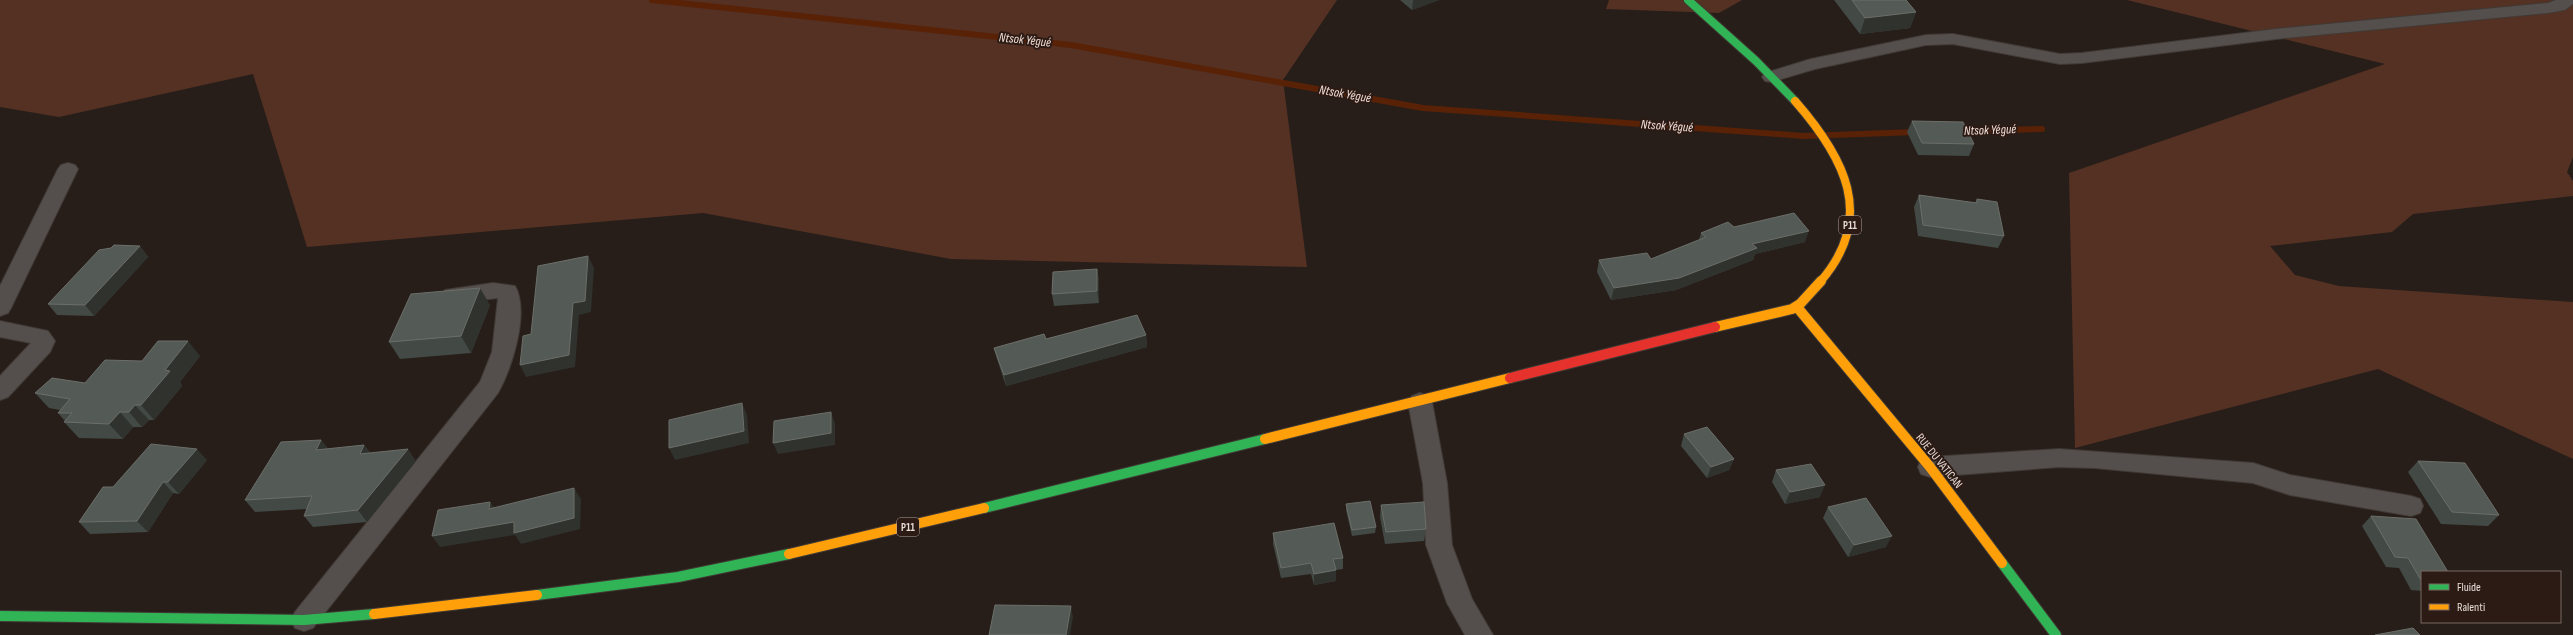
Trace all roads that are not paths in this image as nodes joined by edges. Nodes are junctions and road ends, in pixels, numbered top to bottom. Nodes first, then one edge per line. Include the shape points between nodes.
1 (1688, 0) edge
2 (2568, 0) edge
3 (1771, 77) junction
4 (68, 169) dead end
5 (430, 298) edge
6 (1797, 307) junction
7 (0, 308) edge
8 (0, 330) edge
9 (0, 391) edge
10 (1420, 402) junction
11 (1930, 467) junction
12 (2411, 506) dead end
13 (0, 616) edge
14 (304, 620) junction
15 (1480, 635) edge
16 (2056, 635) edge

1 - 3 main road, P11
2 - 3 street via 2559,6 2548,8 2276,34 2082,58 2060,59 1972,41 1926,40 1811,64
3 - 6 main road, P11 via 1823,133 1839,158 1849,185 1852,215 1844,247
4 - 7 street
5 - 14 street via 493,290 507,291 510,300 502,364 481,400
6 - 10 main road, P11
6 - 11 main road, RUE DU VATICAN
8 - 9 street via 40,337 44,341
10 - 14 main road, P11 via 830,546 678,577 410,611
10 - 15 street via 1435,483 1439,545 1460,603
11 - 12 street via 2059,458 2095,459 2253,473 2290,485
11 - 16 main road, RUE DU VATICAN
13 - 14 main road, P11

